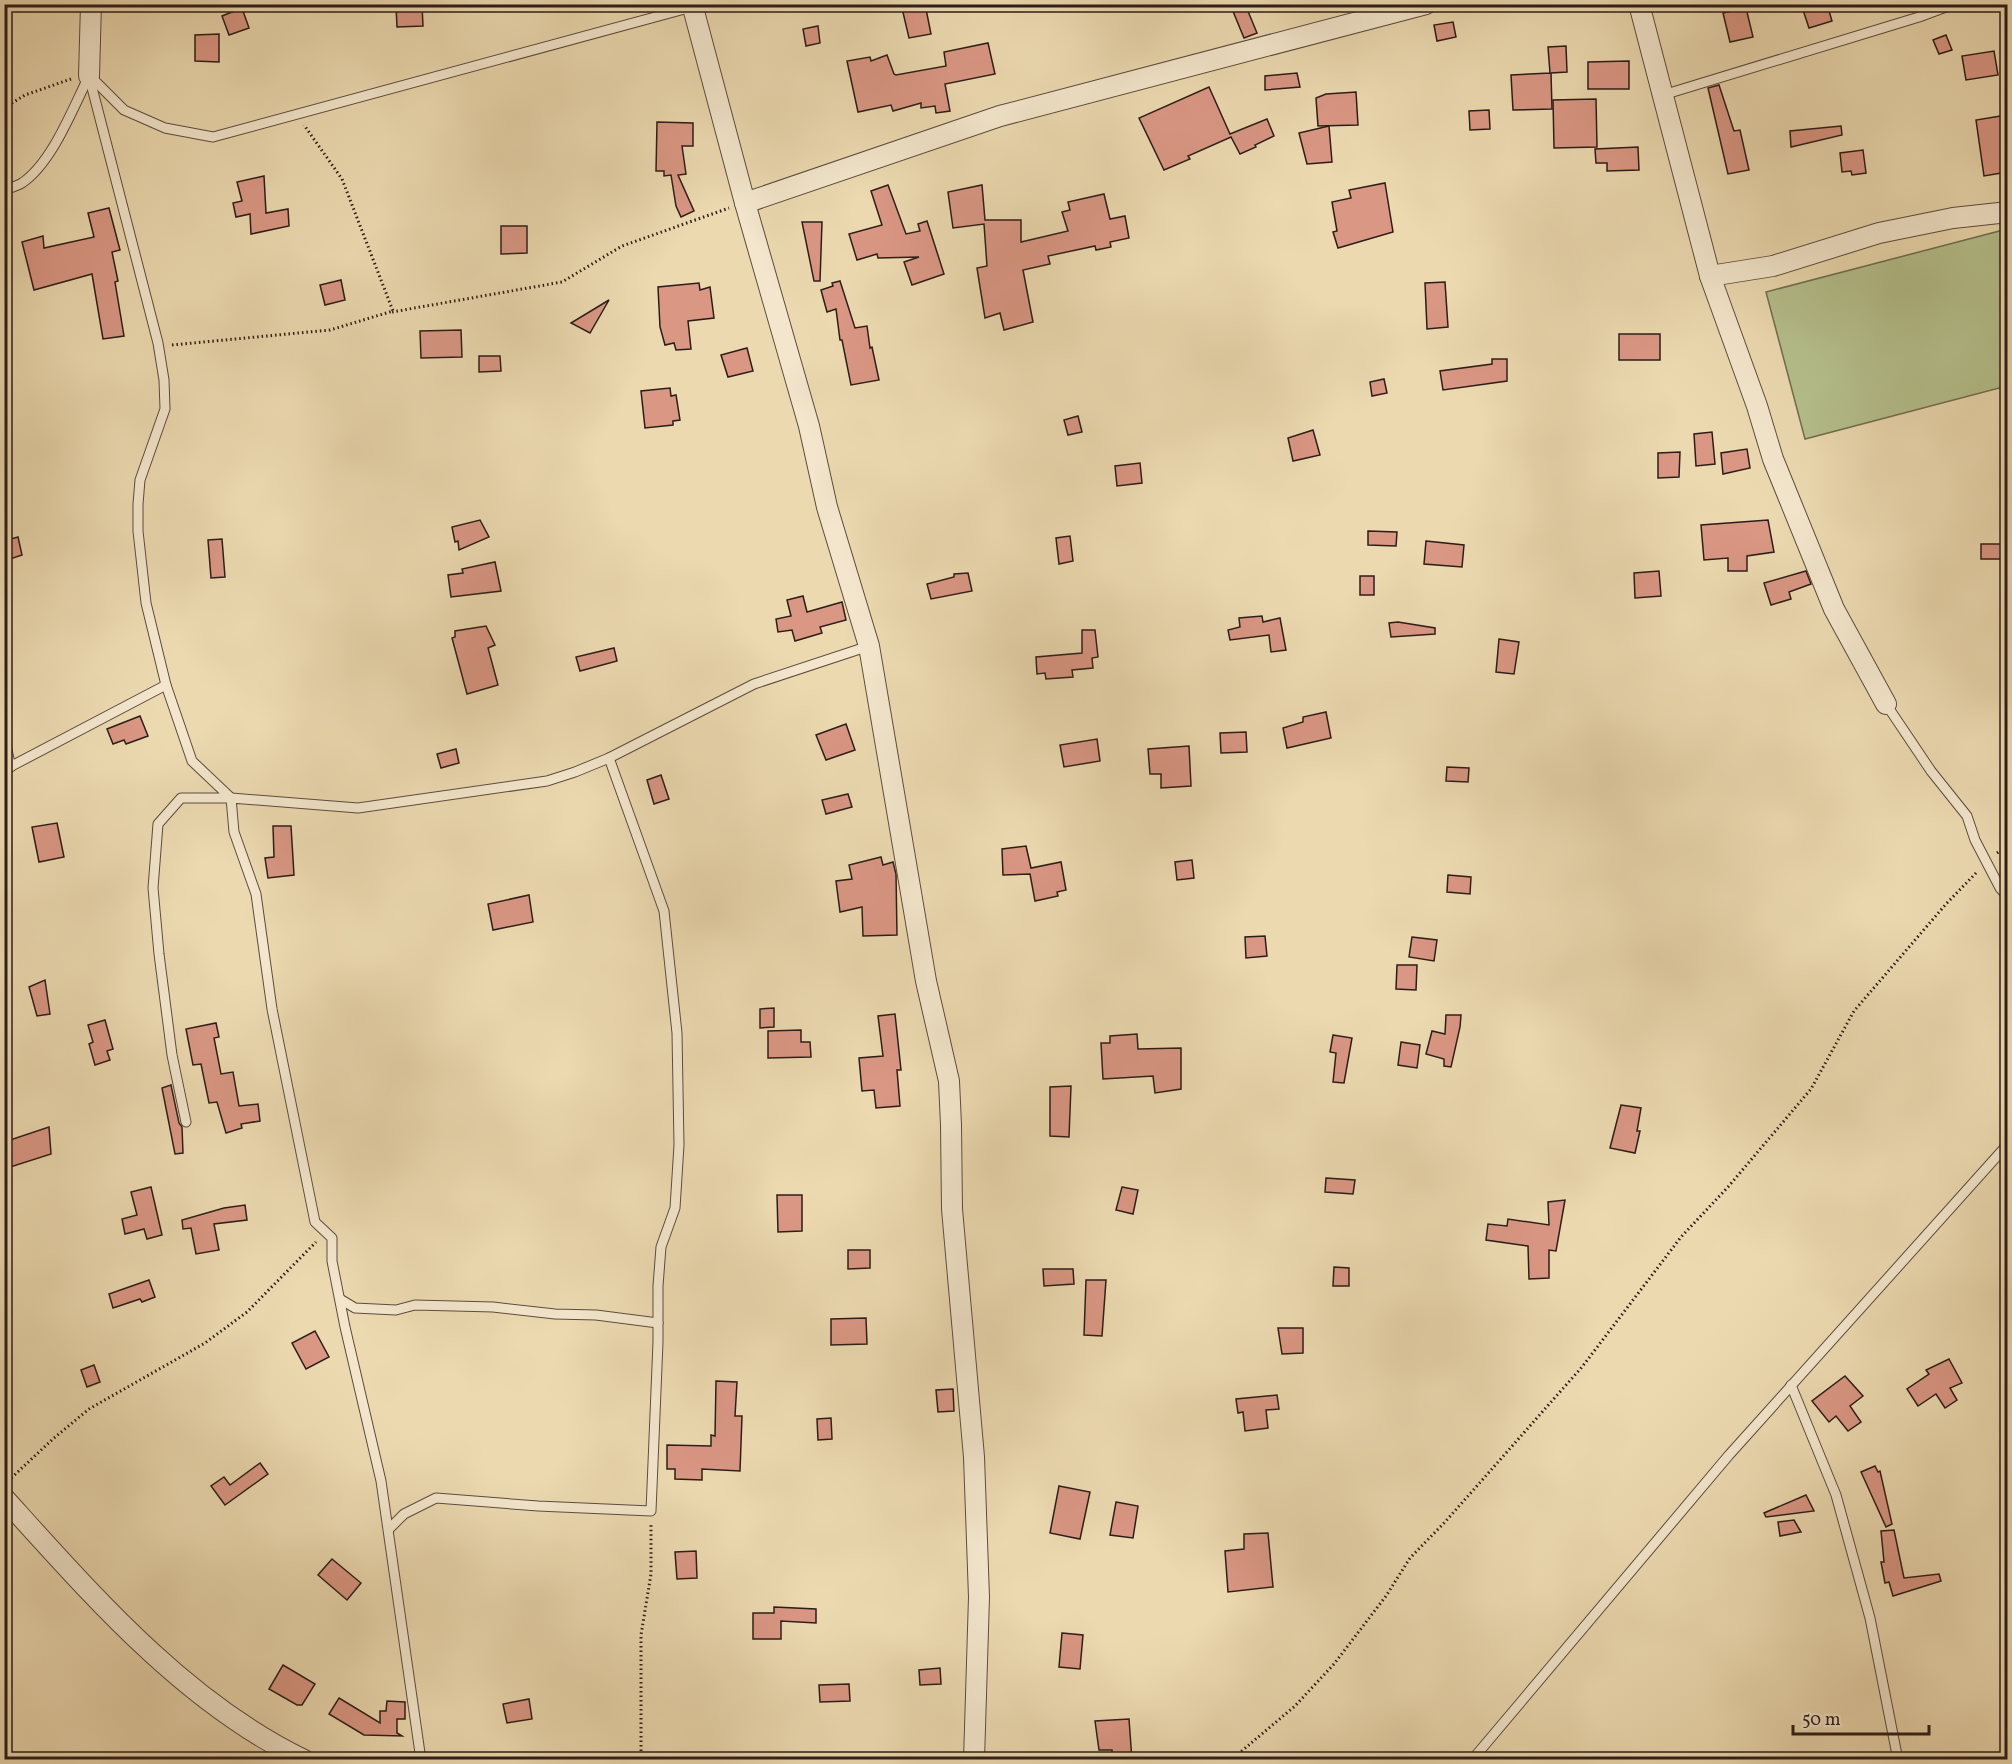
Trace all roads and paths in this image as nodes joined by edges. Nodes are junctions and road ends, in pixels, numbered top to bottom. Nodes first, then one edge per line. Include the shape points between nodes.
1 (91, 4) edge
2 (1426, 4) edge
3 (1639, 4) edge
4 (1954, 4) edge
5 (695, 5) edge
6 (89, 76) junction
7 (1663, 95) junction
8 (4, 108) edge
9 (297, 114) junction
10 (4, 190) edge
11 (745, 203) junction
12 (2007, 212) edge
13 (1710, 276) junction
14 (384, 313) junction
15 (158, 347) junction
16 (869, 646) junction
17 (166, 685) junction
18 (1886, 704) joint
19 (4, 738) edge
20 (609, 758) junction
21 (8, 769) edge
22 (231, 798) junction
23 (2007, 845) edge
24 (1986, 862) junction
25 (2007, 897) edge
26 (186, 1122) dead end
27 (2007, 1144) edge
28 (326, 1232) junction
29 (340, 1299) junction
30 (658, 1323) junction
31 (1791, 1385) junction
32 (4, 1484) edge
33 (4, 1498) edge
34 (651, 1511) junction
35 (389, 1529) junction
36 (304, 1760) edge
37 (421, 1760) edge
38 (641, 1760) edge
39 (974, 1760) edge
40 (1231, 1760) edge
41 (1472, 1760) edge
42 (1898, 1760) edge

1 - 6 street
2 - 11 street via 1000,116
3 - 7 street
4 - 7 lane
5 - 9 lane
5 - 11 street
6 - 8 path via 25,95
6 - 9 lane via 124,110 165,128 213,137
6 - 10 lane via 38,168 22,183
6 - 15 lane
7 - 13 street
9 - 14 path via 342,179 393,311
11 - 14 path via 622,246 562,282
11 - 16 street
12 - 13 street via 1879,233 1773,266
13 - 18 street via 1773,459 1834,609
14 - 15 path via 330,330
15 - 17 lane via 165,409 140,480 138,531 146,603
16 - 20 lane via 754,684
16 - 39 street via 926,981 949,1081 952,1209 974,1457 979,1597
17 - 21 lane
17 - 22 lane via 192,761
18 - 24 lane via 1967,816
19 - 21 lane
20 - 22 lane via 547,781 374,807
20 - 30 lane via 664,911 677,1033 679,1145 675,1208 661,1247
22 - 26 lane via 181,798 158,824 153,888 159,954 172,1055
22 - 28 lane via 234,832 256,894 272,1009 309,1195 315,1222
23 - 24 path
24 - 25 lane
24 - 40 path via 1854,1011 1811,1089 1681,1238 1582,1367 1410,1557 1334,1665 1295,1706
27 - 31 lane
28 - 29 lane via 332,1238
28 - 32 path via 247,1312 206,1343 89,1409
29 - 30 lane via 355,1308 493,1307
29 - 35 lane
30 - 34 lane
31 - 41 lane
31 - 42 lane via 1836,1495 1870,1618
33 - 36 street via 74,1575 175,1674 228,1715
34 - 35 lane via 436,1498 404,1514
34 - 38 path via 651,1574 641,1635
35 - 37 lane

